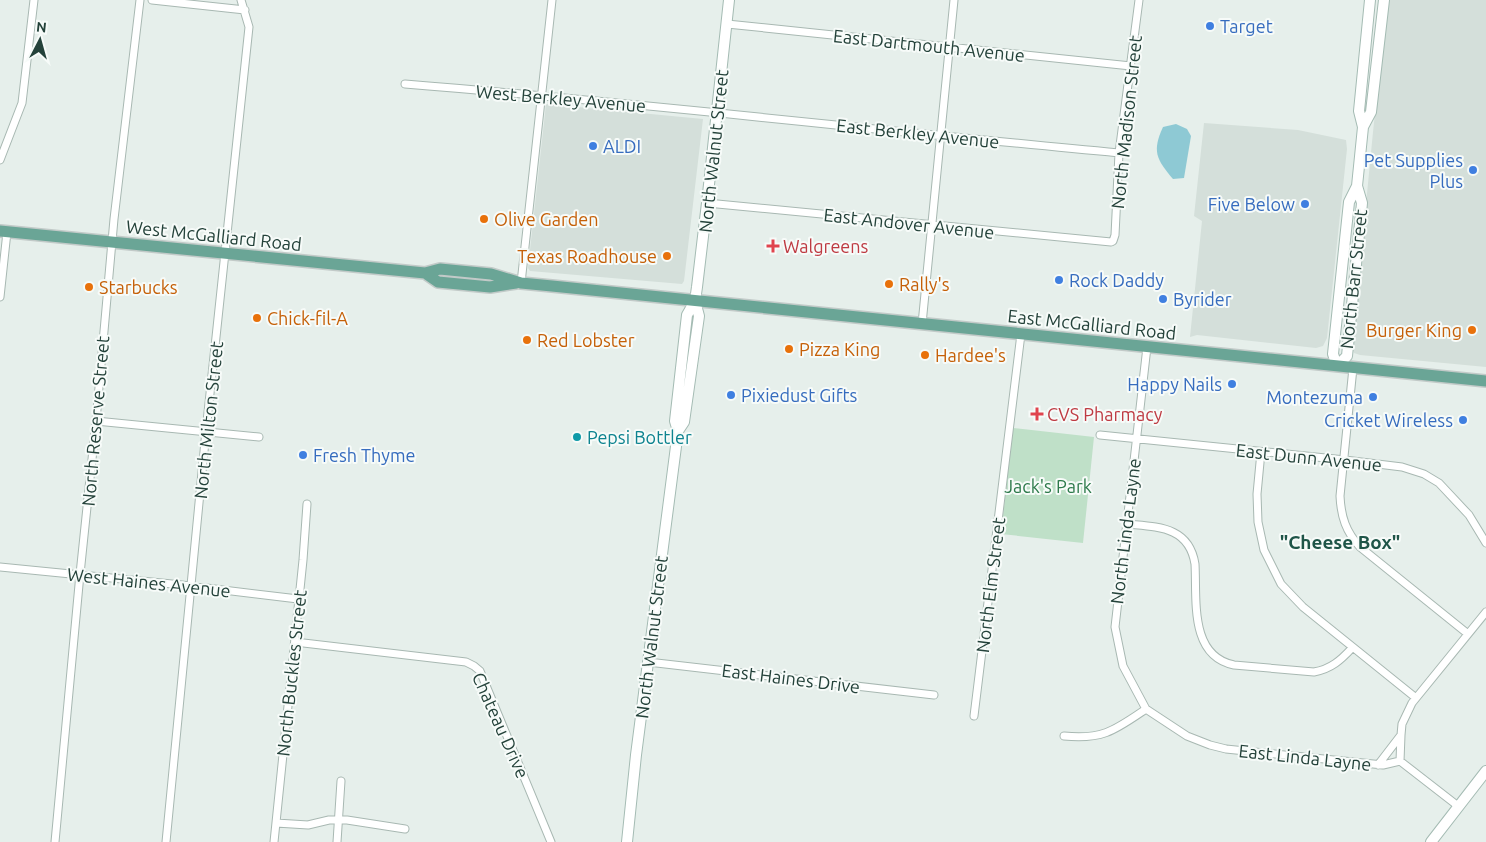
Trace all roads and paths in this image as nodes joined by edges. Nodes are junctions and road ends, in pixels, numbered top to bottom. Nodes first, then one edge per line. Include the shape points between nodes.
1 (34, 0) edge
2 (140, 0) edge
3 (152, 0) edge
4 (241, 0) edge
5 (552, 0) edge
6 (729, 0) edge
7 (954, 0) edge
8 (1139, 0) edge
9 (1370, 0) edge
10 (1384, 0) edge
11 (244, 10) junction
12 (726, 24) junction
13 (949, 47) junction
14 (1131, 66) junction
15 (405, 84) dead end
16 (540, 96) junction
17 (717, 112) junction
18 (1363, 126) junction
19 (940, 136) junction
20 (1119, 153) junction
21 (0, 160) edge
22 (707, 203) junction
23 (933, 225) junction
24 (4, 232) edge
25 (112, 242) junction
26 (1111, 242) joint
27 (225, 254) junction
28 (521, 283) junction
29 (0, 297) edge
30 (695, 301) junction
31 (922, 324) junction
32 (1021, 334) junction
33 (1147, 347) junction
34 (1337, 366) junction
35 (1353, 368) junction
36 (1486, 381) edge
37 (96, 421) junction
38 (206, 431) junction
39 (1100, 435) dead end
40 (259, 437) dead end
41 (1136, 439) junction
42 (1261, 452) junction
43 (1345, 460) junction
44 (307, 504) dead end
45 (1127, 524) junction
46 (1486, 543) edge
47 (0, 567) edge
48 (80, 574) junction
49 (191, 587) junction
50 (298, 599) junction
51 (1486, 612) edge
52 (1468, 634) junction
53 (295, 642) junction
54 (1352, 648) junction
55 (648, 662) junction
56 (934, 695) dead end
57 (1416, 698) junction
58 (1146, 710) junction
59 (974, 716) dead end
60 (1401, 735) junction
61 (1064, 736) dead end
62 (1400, 761) junction
63 (1378, 765) junction
64 (1486, 770) edge
65 (341, 781) dead end
66 (1458, 806) junction
67 (337, 820) junction
68 (276, 823) junction
69 (405, 829) dead end
70 (55, 842) edge
71 (166, 842) edge
72 (274, 842) edge
73 (336, 842) edge
74 (551, 842) edge
75 (626, 842) edge
76 (1431, 842) edge

1 - 21 street via 22,103
2 - 25 street, North Reserve Street
3 - 11 street
4 - 11 street, North Milton Street
5 - 16 street
6 - 12 main road, North Walnut Street
7 - 13 street
8 - 14 street, North Madison Street
9 - 18 main road, North Barr Street via 1358,111
10 - 18 main road, North Barr Street via 1371,112
11 - 27 street, North Milton Street via 249,27
12 - 13 street, East Dartmouth Avenue
12 - 17 main road, North Walnut Street
13 - 14 street, East Dartmouth Avenue
13 - 19 street
14 - 20 street, North Madison Street
15 - 16 street, West Berkley Avenue
16 - 17 street, West Berkley Avenue
16 - 28 street
17 - 19 street, East Berkley Avenue
17 - 22 main road, North Walnut Street
18 - 34 main road, North Barr Street via 1357,186 1362,203 1347,356
19 - 20 street, East Berkley Avenue
19 - 23 street
20 - 26 street, North Madison Street via 1115,235
22 - 23 street, East Andover Avenue
22 - 30 main road, North Walnut Street
23 - 26 street, East Andover Avenue
23 - 31 street
24 - 25 main road, West McGalliard Road
24 - 29 street
25 - 27 main road, West McGalliard Road
25 - 37 street, North Reserve Street
27 - 28 main road, West McGalliard Road via 425,273 438,282 490,287
27 - 38 street, North Milton Street
28 - 30 main road, West McGalliard Road
30 - 31 main road, East McGalliard Road
30 - 55 main road, North Walnut Street via 699,316 684,422 678,431
31 - 32 main road, East McGalliard Road
32 - 33 main road, East McGalliard Road
32 - 59 street, North Elm Street
33 - 34 main road, East McGalliard Road
33 - 41 street, North Linda Layne
34 - 35 main road, East McGalliard Road
35 - 36 main road, East McGalliard Road
35 - 43 street, North Barr Street
37 - 38 street
37 - 48 street, North Reserve Street
38 - 40 street
38 - 49 street, North Milton Street
39 - 41 street, East Dunn Avenue
41 - 42 street, East Dunn Avenue
41 - 45 street, North Linda Layne
42 - 43 street, East Dunn Avenue
42 - 54 street via 1257,515 1270,565 1297,602
43 - 46 street, East Dunn Avenue via 1402,467 1424,474 1439,483 1460,504
43 - 52 street, North Barr Street via 1341,510 1351,536
44 - 50 street, North Buckles Street
45 - 54 street via 1166,529 1187,543 1195,564 1200,634 1209,650 1222,661 1314,672 1336,663
45 - 58 street, North Linda Layne via 1115,627 1123,666
47 - 48 street, West Haines Avenue
48 - 49 street, West Haines Avenue
48 - 70 street, North Reserve Street
49 - 50 street, West Haines Avenue
49 - 71 street, North Milton Street
50 - 53 street, North Buckles Street
51 - 52 street
52 - 57 street
53 - 68 street, North Buckles Street
53 - 74 street, Chateau Drive via 466,662 474,666 480,671
54 - 57 street
55 - 56 street, East Haines Drive
55 - 75 main road, North Walnut Street
57 - 60 street via 1405,717
58 - 61 street via 1117,729 1099,736
58 - 63 street, East Linda Layne via 1187,736 1226,749
60 - 62 street
60 - 63 street
62 - 63 street, East Linda Layne
62 - 66 street
64 - 66 main road
65 - 67 street
66 - 76 main road
67 - 68 street via 308,824
67 - 69 street
67 - 73 street
68 - 72 street, North Buckles Street

